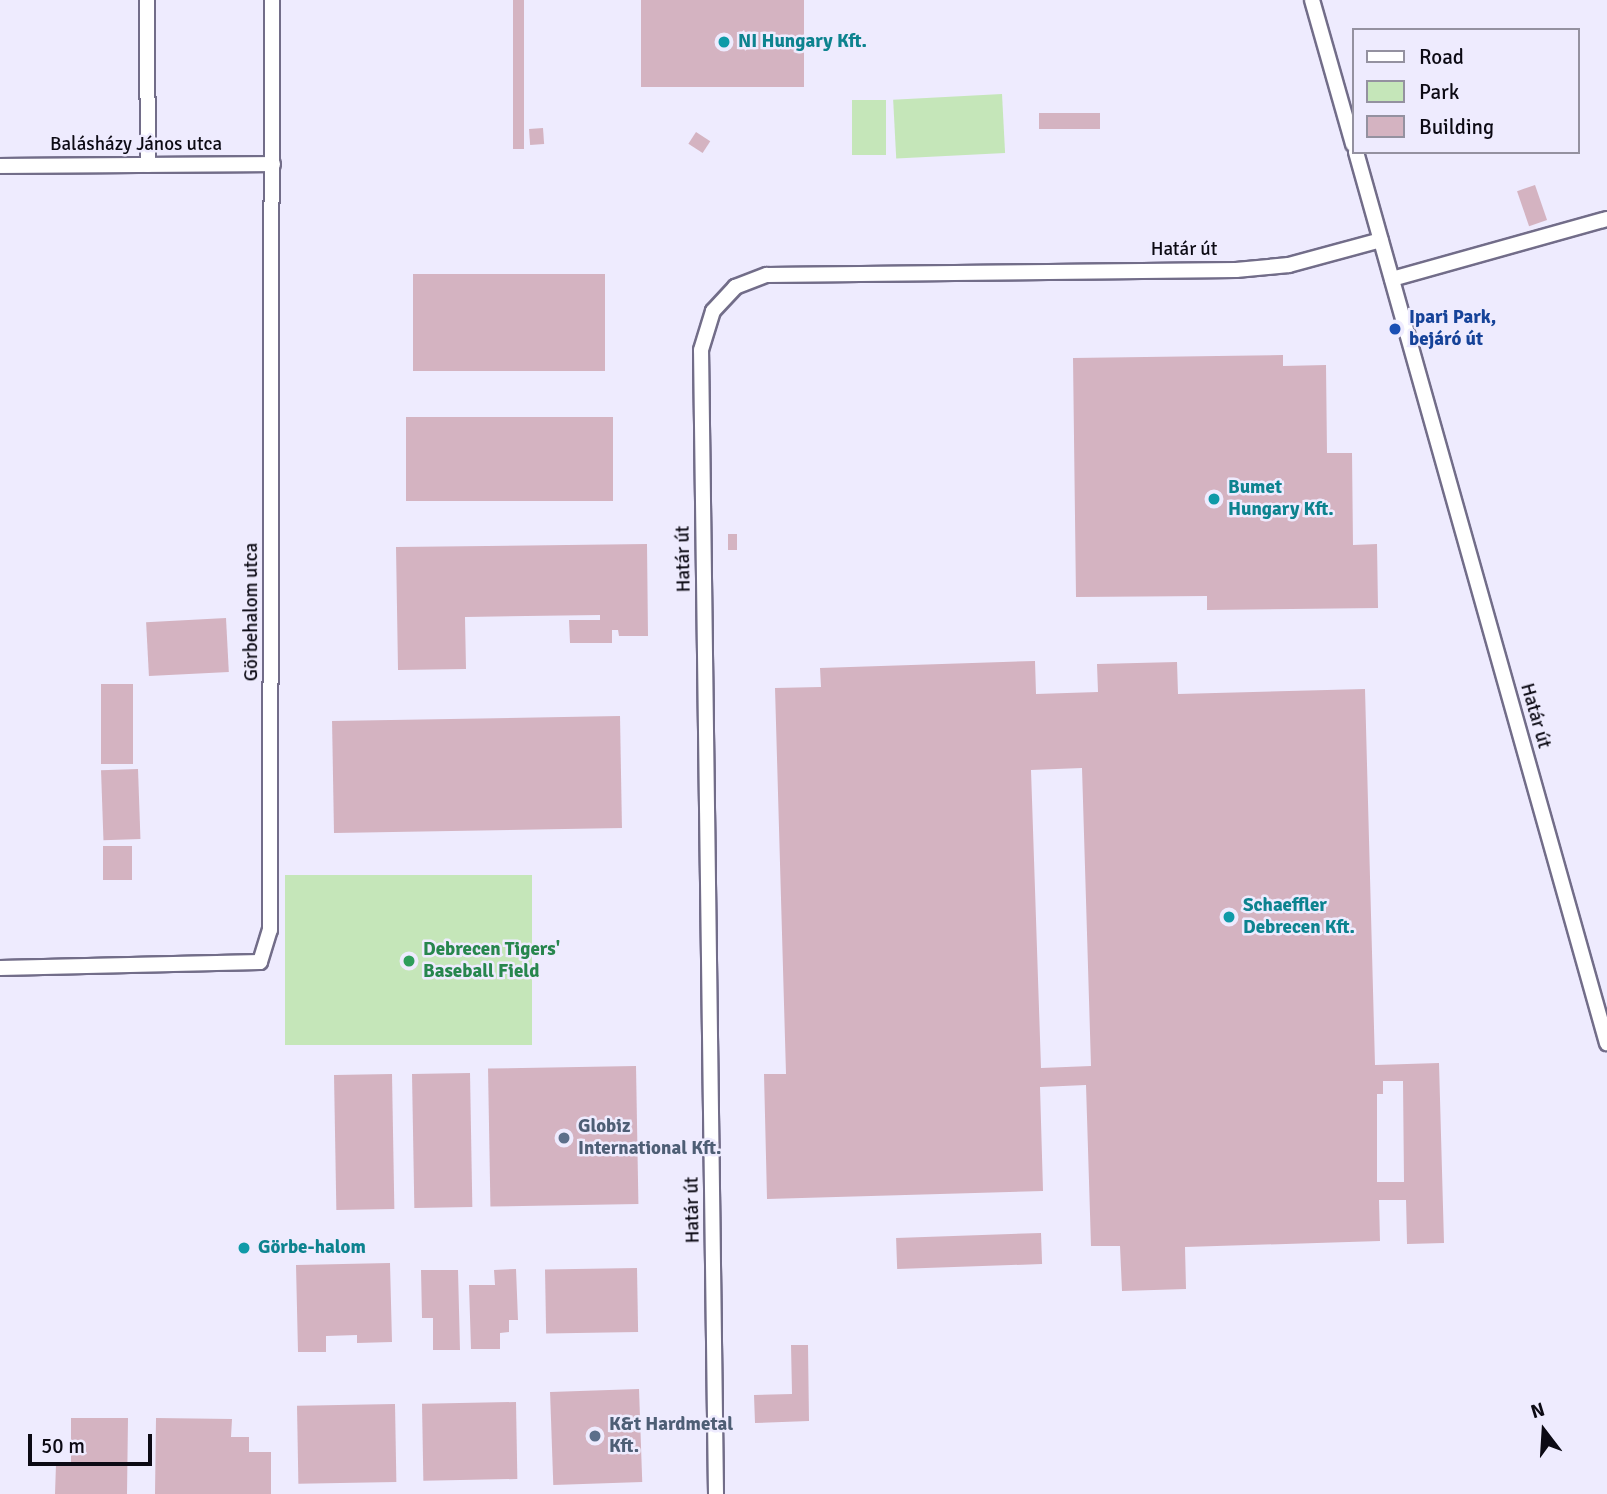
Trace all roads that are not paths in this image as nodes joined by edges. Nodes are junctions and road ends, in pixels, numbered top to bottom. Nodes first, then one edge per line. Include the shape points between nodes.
1 (147, 0) edge
2 (272, 0) edge
3 (1312, 0) edge
4 (1352, 140) edge
5 (1357, 154) edge
6 (273, 164) junction
7 (148, 165) junction
8 (0, 166) edge
9 (1607, 219) edge
10 (1381, 240) junction
11 (1392, 279) junction
12 (0, 968) edge
13 (1607, 1043) edge
14 (716, 1494) edge

1 - 7 street
2 - 6 street, Görbehalom utca
3 - 4 street
5 - 10 street, Határ út
6 - 7 street, Balásházy János utca
6 - 12 street, Görbehalom utca via 270,930 260,962
7 - 8 street, Balásházy János utca
9 - 11 street
10 - 11 street, Határ út
10 - 14 street, Határ út via 1289,265 1236,270 767,275 735,287 713,311 701,350
11 - 13 street, Határ út

